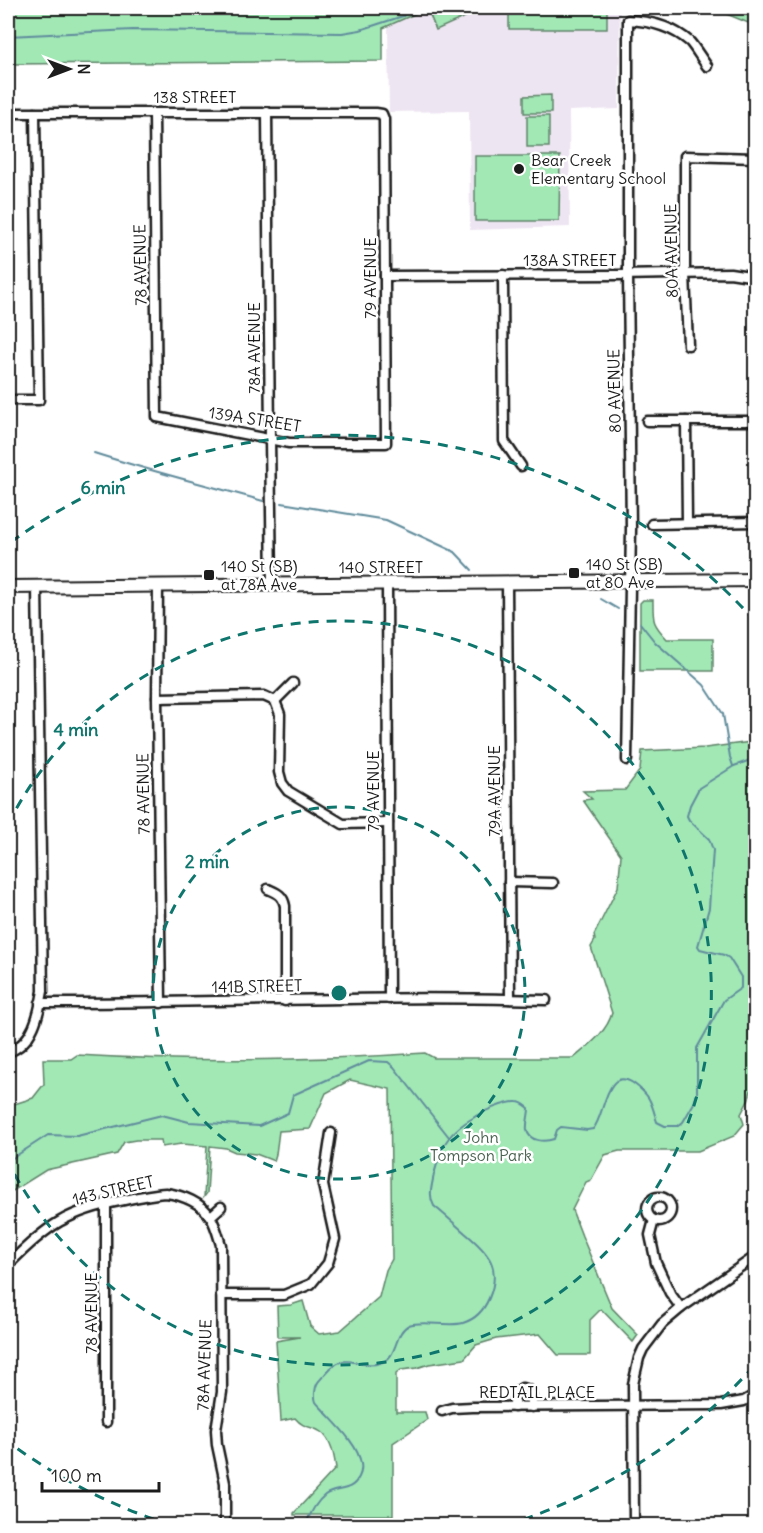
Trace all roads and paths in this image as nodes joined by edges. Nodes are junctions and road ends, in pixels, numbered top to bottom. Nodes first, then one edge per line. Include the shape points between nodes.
1 (707, 66) dead end
2 (154, 112) junction
3 (267, 112) junction
4 (8, 113) edge
5 (35, 113) junction
6 (382, 114) joint
7 (756, 158) edge
8 (628, 274) junction
9 (685, 274) junction
10 (503, 275) junction
11 (385, 276) junction
12 (756, 277) edge
13 (688, 345) dead end
14 (8, 400) edge
15 (157, 417) joint
16 (756, 420) edge
17 (647, 421) dead end
18 (686, 421) junction
19 (270, 439) junction
20 (386, 443) joint
21 (521, 466) dead end
22 (756, 522) edge
23 (687, 523) junction
24 (652, 524) dead end
25 (756, 580) edge
26 (630, 581) junction
27 (507, 582) junction
28 (387, 583) junction
29 (272, 584) junction
30 (158, 585) junction
31 (37, 586) junction
32 (8, 587) edge
33 (292, 683) dead end
34 (157, 698) junction
35 (275, 701) junction
36 (627, 760) dead end
37 (388, 824) junction
38 (509, 882) junction
39 (553, 883) dead end
40 (268, 889) dead end
41 (389, 999) junction
42 (510, 999) junction
43 (546, 1000) dead end
44 (285, 1001) junction
45 (161, 1003) junction
46 (40, 1004) junction
47 (11, 1051) edge
48 (331, 1133) dead end
49 (106, 1203) junction
50 (221, 1207) dead end
51 (204, 1208) joint
52 (211, 1216) junction
53 (654, 1220) dead end
54 (756, 1256) edge
55 (8, 1265) edge
56 (221, 1295) junction
57 (681, 1308) junction
58 (756, 1394) edge
59 (633, 1406) junction
60 (514, 1407) junction
61 (532, 1407) junction
62 (442, 1411) dead end
63 (106, 1422) dead end
64 (225, 1526) edge
65 (634, 1526) edge

1 - 8 street, 80 AVENUE via 676,32 628,20
2 - 3 street, 138 STREET
2 - 5 street, 138 STREET
2 - 15 street, 78 AVENUE
3 - 6 street, 138 STREET
3 - 19 street, 78A AVENUE
4 - 5 street, 138 STREET
5 - 14 street via 39,400
6 - 11 street, 79 AVENUE
7 - 9 street, 80A AVENUE via 685,156
8 - 9 street, 138A STREET
8 - 10 street, 138A STREET
8 - 26 street, 80 AVENUE
9 - 12 street, 138A STREET
9 - 13 street, 80A AVENUE
10 - 11 street, 138A STREET
10 - 21 street via 504,441
11 - 20 street, 79 AVENUE
15 - 19 street, 139A STREET
16 - 18 street
17 - 18 street
18 - 23 street
19 - 20 street, 139A STREET via 289,443
19 - 29 street, 78A AVENUE
22 - 23 street
23 - 24 street
25 - 26 main road, 140 STREET
26 - 27 main road, 140 STREET
26 - 36 street, 80 AVENUE
27 - 28 main road, 140 STREET
27 - 38 street, 79A AVENUE
28 - 29 main road, 140 STREET
28 - 37 street, 79 AVENUE
29 - 30 main road, 140 STREET
30 - 31 main road, 140 STREET
30 - 34 street, 78 AVENUE
31 - 32 main road, 140 STREET
31 - 46 street via 43,991
33 - 35 street
34 - 35 street via 264,696
34 - 45 street, 78 AVENUE
35 - 37 street via 280,714 279,772 288,791 343,824
37 - 41 street, 79 AVENUE
38 - 39 street
38 - 42 street, 79A AVENUE
40 - 44 street via 281,895 285,906
41 - 42 street, 141B STREET
41 - 44 street, 141B STREET
42 - 43 street, 141B STREET
44 - 45 street, 141B STREET
45 - 46 street, 141B STREET
46 - 47 street via 29,1036
48 - 56 street via 323,1185 335,1239 328,1263 310,1284 284,1295
49 - 51 street, 143 STREET via 166,1193
49 - 55 street, 143 STREET via 59,1221
49 - 63 street, 78 AVENUE
50 - 52 street
51 - 52 street, 78A AVENUE
52 - 56 street, 78A AVENUE via 220,1245
53 - 57 street via 650,1235 656,1263
54 - 57 street
56 - 64 street, 78A AVENUE via 222,1392 216,1430 224,1476
57 - 59 street via 662,1324 643,1349 635,1369
58 - 59 street, REDTAIL PLACE via 721,1406
59 - 61 street, REDTAIL PLACE
59 - 65 street
60 - 61 street, REDTAIL PLACE
60 - 61 street via 515,1393 522,1388 530,1391
60 - 62 street, REDTAIL PLACE

